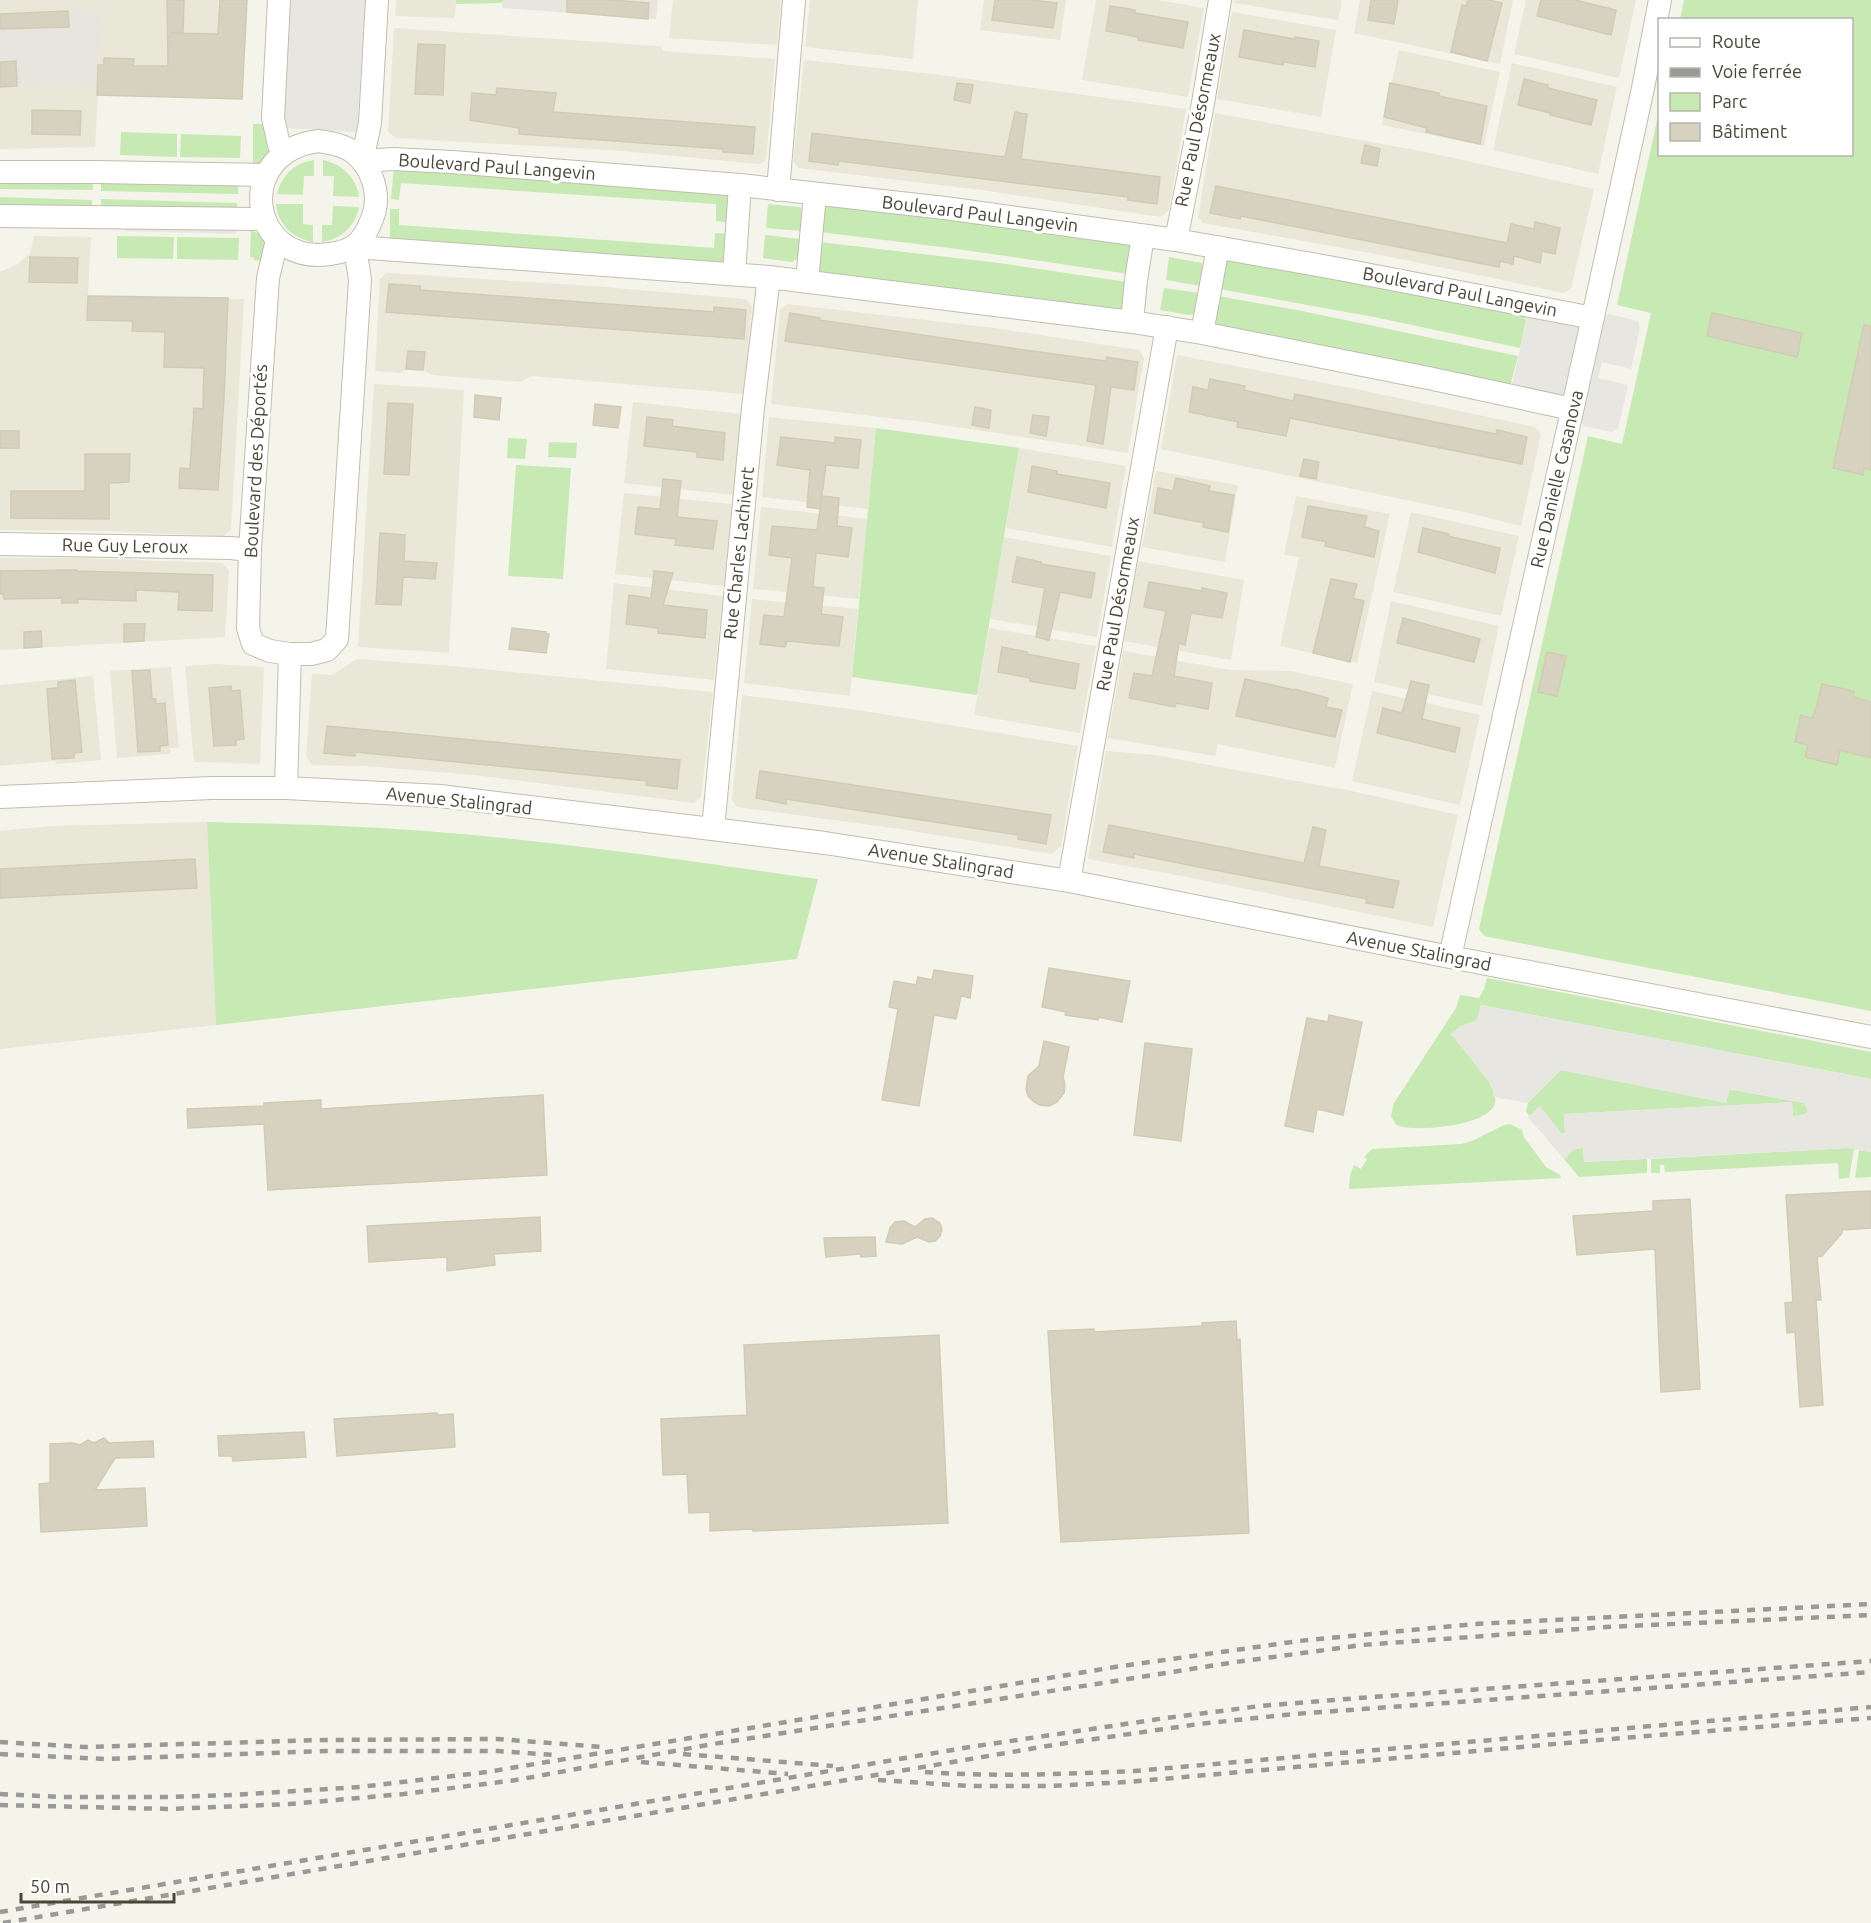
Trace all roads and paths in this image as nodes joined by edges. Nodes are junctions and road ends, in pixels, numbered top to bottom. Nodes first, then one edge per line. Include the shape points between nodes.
1 (279, 0) edge
2 (376, 0) edge
3 (794, 0) edge
4 (1220, 0) edge
5 (1660, 0) edge
6 (284, 153) junction
7 (362, 160) junction
8 (0, 172) edge
9 (266, 175) junction
10 (741, 185) junction
11 (778, 190) junction
12 (815, 194) junction
13 (0, 216) edge
14 (264, 219) junction
15 (1143, 236) junction
16 (277, 240) junction
17 (1176, 240) junction
18 (355, 247) junction
19 (1218, 247) junction
20 (734, 274) junction
21 (769, 277) junction
22 (807, 281) junction
23 (1593, 318) junction
24 (1132, 322) junction
25 (1167, 327) junction
26 (1202, 333) junction
27 (1572, 409) junction
28 (0, 544) edge
29 (250, 550) junction
30 (290, 654) junction
31 (286, 788) junction
32 (0, 797) edge
33 (712, 829) junction
34 (1069, 881) junction
35 (1450, 957) junction
36 (1871, 1037) edge

1 - 6 street via 273,118
2 - 7 street via 370,123
3 - 11 street
4 - 17 street, Rue Paul Désormeaux
5 - 23 street, Rue Danielle Casanova
6 - 7 street via 319,141 350,150
6 - 9 street
7 - 10 street, Boulevard Paul Langevin via 452,162
7 - 18 street via 375,187 376,202 370,224
8 - 9 street
9 - 14 street via 261,199
10 - 11 street, Boulevard Paul Langevin
10 - 20 street
11 - 12 street, Boulevard Paul Langevin
12 - 15 street, Boulevard Paul Langevin
12 - 22 street
13 - 14 street
14 - 16 street
15 - 17 street, Boulevard Paul Langevin
15 - 24 street
16 - 18 street via 301,254 315,256
16 - 29 street, Boulevard des Déportés via 268,278
17 - 19 street, Boulevard Paul Langevin
18 - 20 street
18 - 30 street, Boulevard des Déportés via 360,280 337,639 327,650
19 - 23 street, Boulevard Paul Langevin
19 - 26 street
20 - 21 street
21 - 22 street
21 - 33 street, Rue Charles Lachivert
22 - 24 street
23 - 27 street, Rue Danielle Casanova
24 - 25 street
25 - 26 street
25 - 34 street, Rue Paul Désormeaux
26 - 27 street
27 - 35 street, Rue Danielle Casanova
28 - 29 street, Rue Guy Leroux
29 - 30 street, Boulevard des Déportés via 248,628 253,644
30 - 31 street
31 - 32 street, Avenue Stalingrad
31 - 33 street, Avenue Stalingrad via 440,796
33 - 34 street, Avenue Stalingrad
34 - 35 street, Avenue Stalingrad
35 - 36 street, Avenue Stalingrad

